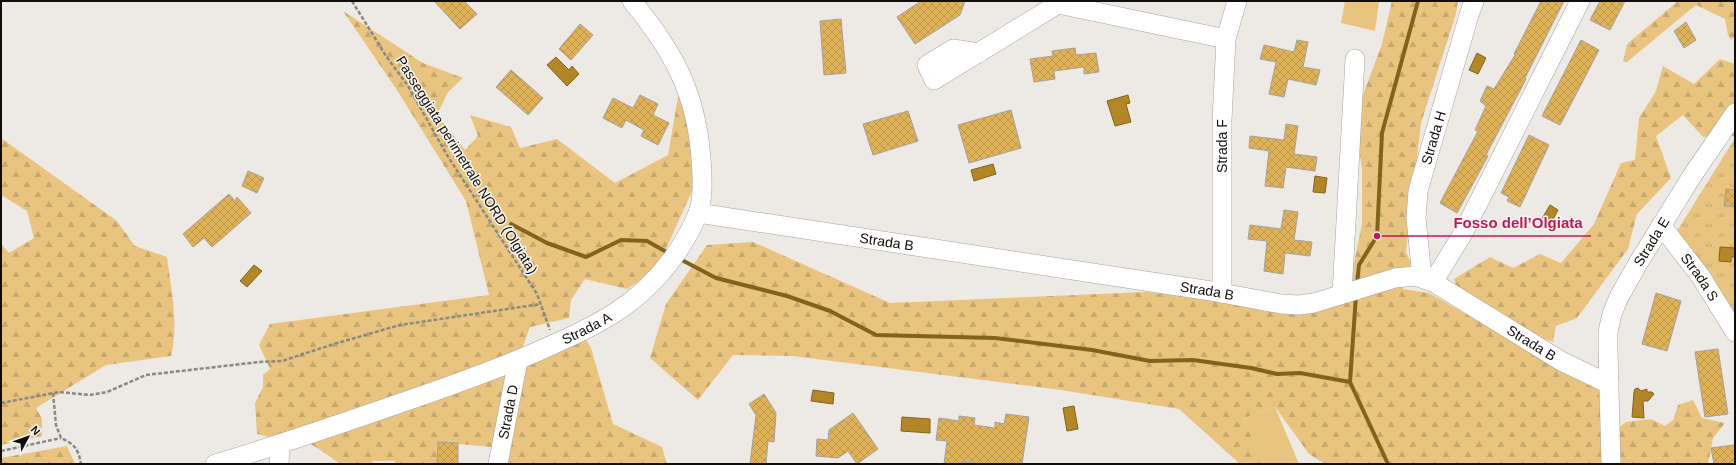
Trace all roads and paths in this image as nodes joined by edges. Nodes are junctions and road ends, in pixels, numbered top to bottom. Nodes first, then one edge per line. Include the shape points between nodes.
1 (352, 1) edge
2 (632, 1) edge
3 (1238, 1) edge
4 (1474, 1) edge
5 (1580, 1) edge
6 (1058, 2) edge
7 (1226, 39) junction
8 (979, 53) dead end
9 (1355, 59) dead end
10 (1735, 113) edge
11 (698, 213) junction
12 (1661, 225) junction
13 (1428, 279) junction
14 (1352, 291) junction
15 (1222, 293) junction
16 (541, 304) junction
17 (1735, 332) edge
18 (555, 344) junction
19 (518, 360) junction
20 (1609, 384) junction
21 (53, 393) junction
22 (1, 403) edge
23 (61, 438) junction
24 (280, 444) junction
25 (1, 451) edge
26 (81, 464) edge
27 (215, 464) edge
28 (279, 464) edge
29 (498, 464) edge
30 (1611, 464) edge

1 - 16 path, Passeggiata perimetrale NORD (Olgiata) via 408,86
2 - 11 street, Strada A via 678,67 692,102 702,163
3 - 7 street, Strada F
4 - 13 street, Strada H via 1418,191 1416,218
5 - 13 street via 1462,235
6 - 7 street
6 - 8 street
7 - 15 street, Strada F via 1222,120
9 - 14 street
10 - 12 street, Strada E
11 - 15 street, Strada B
11 - 18 street, Strada A via 675,256 645,291 630,304 594,326
12 - 17 street, Strada S via 1701,277
12 - 20 street, Strada E via 1626,284 1612,314 1608,332
13 - 14 street, Strada B via 1402,277
13 - 20 street, Strada B via 1569,365
14 - 15 street, Strada B via 1299,305
16 - 18 path, Passeggiata perimetrale NORD (Olgiata)
16 - 21 path via 400,325 282,361 146,375 107,392 90,395
18 - 19 street, Strada A
19 - 24 street, Strada A
19 - 29 street, Strada D
20 - 30 street
21 - 22 path
21 - 23 path via 56,425
23 - 25 path
23 - 26 path via 72,443 79,451
24 - 27 street, Strada A
24 - 28 street

